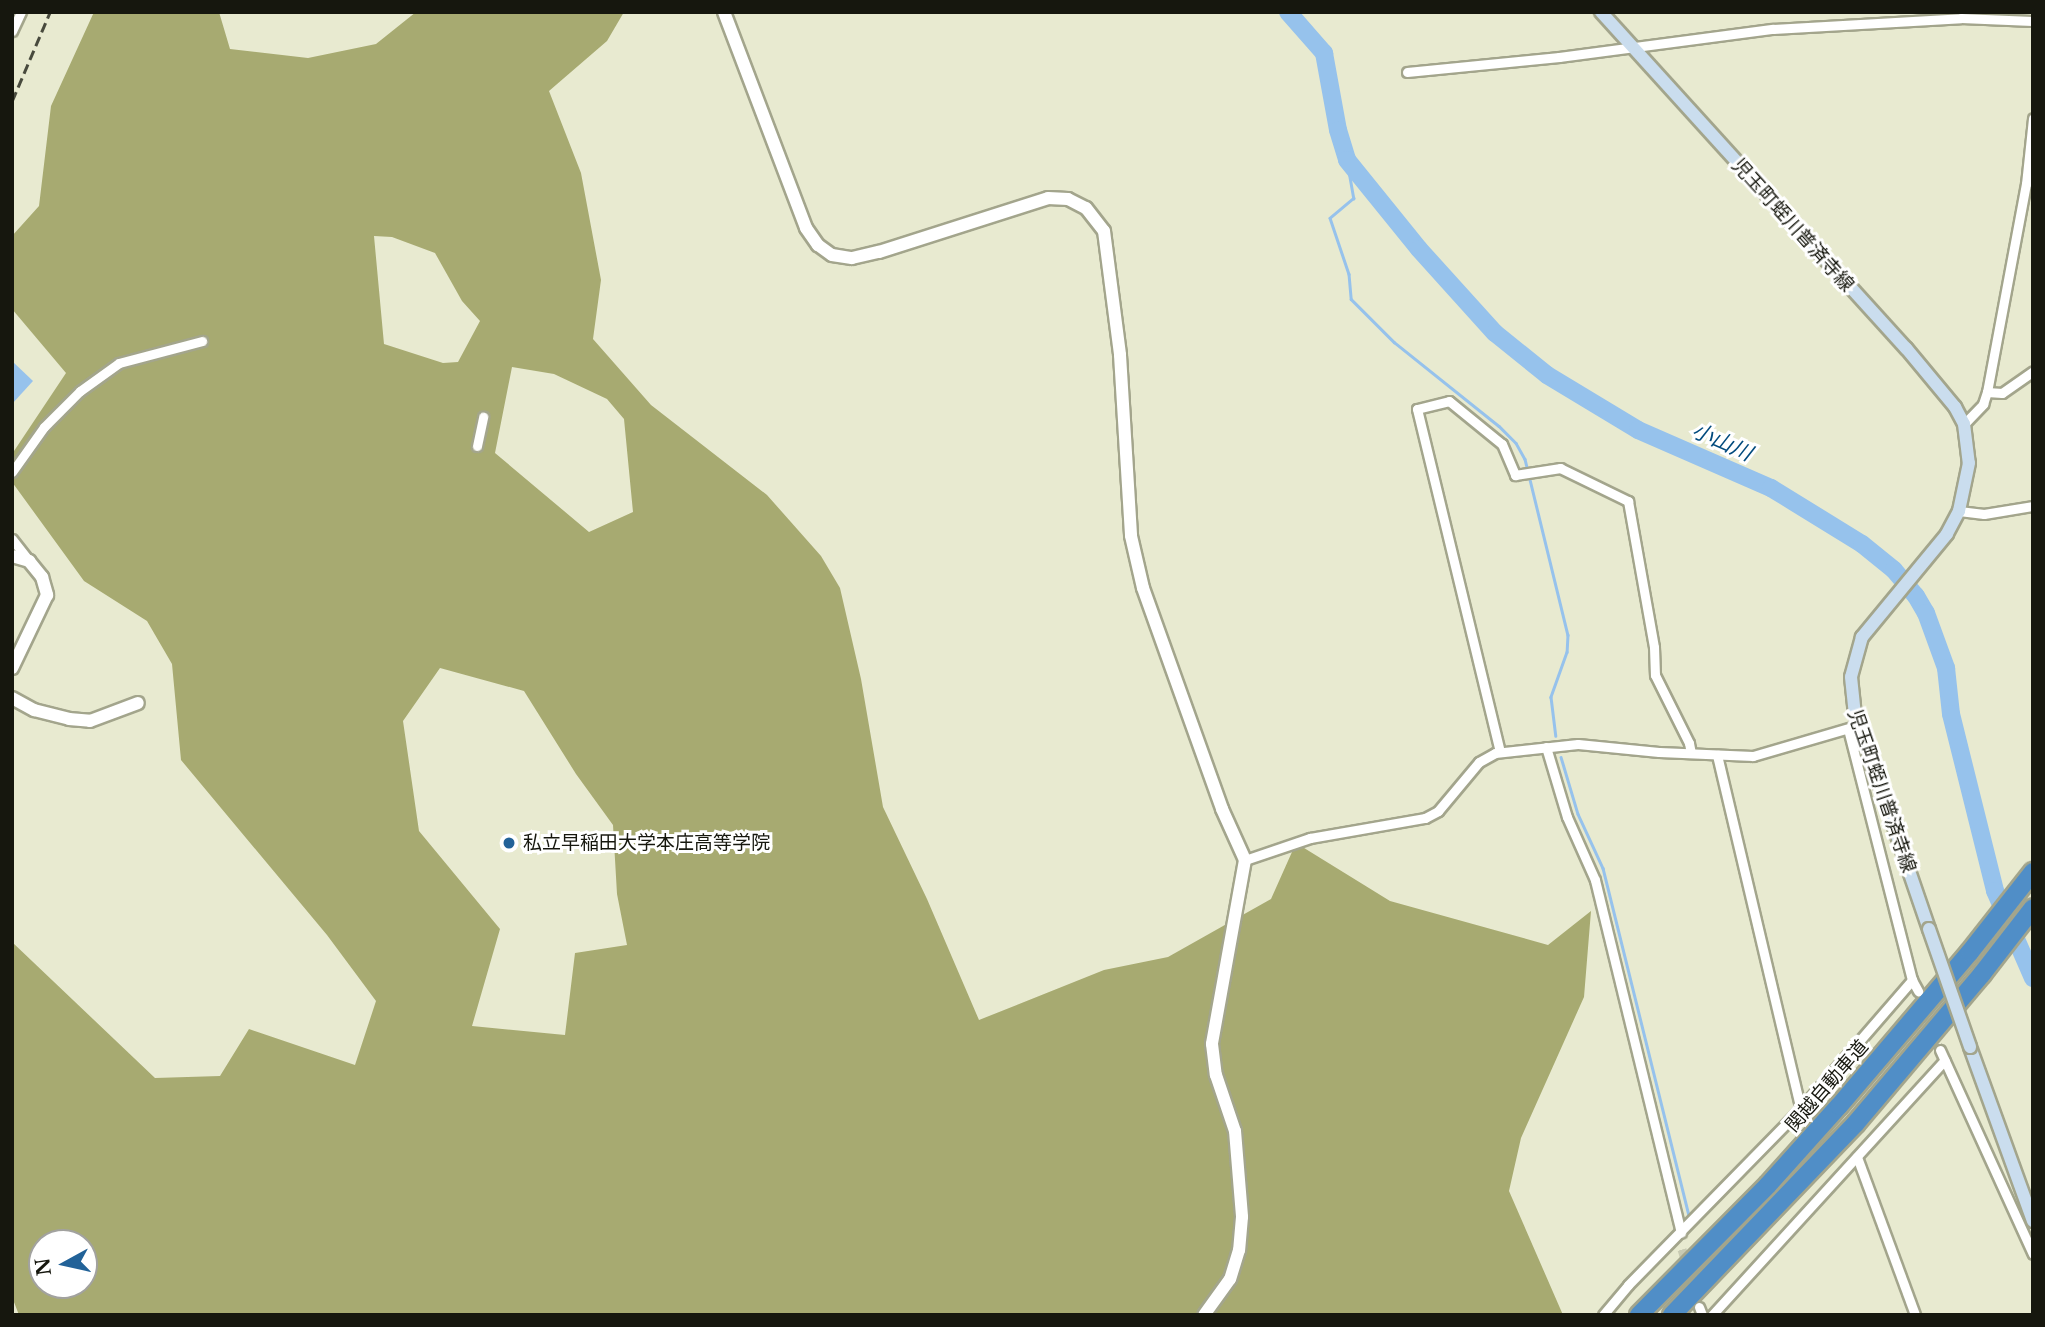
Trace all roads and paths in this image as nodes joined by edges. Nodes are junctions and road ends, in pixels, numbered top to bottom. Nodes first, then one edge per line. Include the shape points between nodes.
1 (21, 12) edge
2 (724, 12) edge
3 (1601, 12) edge
4 (2033, 12) edge
5 (2032, 21) edge
6 (2033, 27) edge
7 (12, 30) edge
8 (1632, 47) junction
9 (1407, 72) dead end
10 (2033, 118) edge
11 (2029, 184) edge
12 (202, 341) dead end
13 (2033, 371) edge
14 (1987, 392) junction
15 (483, 417) dead end
16 (1964, 424) junction
17 (477, 446) dead end
18 (12, 472) edge
19 (2033, 506) edge
20 (1959, 512) junction
21 (12, 539) edge
22 (12, 556) edge
23 (29, 561) junction
24 (12, 668) edge
25 (12, 698) edge
26 (138, 703) dead end
27 (1854, 727) junction
28 (1546, 747) junction
29 (1500, 752) junction
30 (1691, 753) junction
31 (1717, 755) junction
32 (1245, 860) junction
33 (2033, 872) edge
34 (2033, 908) edge
35 (1912, 980) junction
36 (1918, 991) dead end
37 (1940, 1051) tunnel mouth
38 (1945, 1060) junction
39 (1801, 1109) junction
40 (1857, 1157) junction
41 (2033, 1221) edge
42 (1677, 1237) junction
43 (1682, 1249) tunnel mouth
44 (2033, 1254) edge
45 (1204, 1315) edge
46 (1603, 1315) edge
47 (1639, 1315) edge
48 (1672, 1315) edge
49 (1712, 1315) edge
50 (1915, 1315) edge

1 - 7 street
2 - 32 street via 806,228 832,256 852,258 879,251 1048,198 1076,202 1101,225 1111,267 1120,355 1131,536 1148,601 1222,809
3 - 8 main road, 児玉町蛭川普済寺線
4 - 5 street
5 - 6 street
5 - 8 street via 1961,18 1787,28
8 - 9 street
8 - 16 main road, 児玉町蛭川普済寺線 via 1906,348
10 - 11 street
11 - 14 street
12 - 18 street via 118,363 53,418
13 - 14 street via 2001,393
14 - 16 street via 1983,404
15 - 17 street
16 - 20 main road, 児玉町蛭川普済寺線 via 1969,463
19 - 20 street via 1996,513
20 - 27 main road, 児玉町蛭川普済寺線 via 1947,534 1862,637 1851,677
21 - 23 street
22 - 23 street
23 - 24 street via 42,577 47,595
25 - 26 street via 34,710 90,721
27 - 31 street via 1776,752
27 - 35 street
27 - 41 main road, 児玉町蛭川普済寺線, bridge
28 - 29 street
28 - 30 street via 1578,744
28 - 42 street via 1567,817 1595,880
29 - 30 street via 1417,409 1449,401 1502,444 1515,475 1560,468 1628,501 1655,676
29 - 32 street via 1479,762 1438,811 1424,818 1310,838
30 - 31 street
31 - 39 street
32 - 45 street via 1212,1044 1216,1075 1235,1131 1242,1217 1230,1279
33 - 47 highway, 関越自動車道 via 1768,1185
34 - 48 highway via 1856,1123
35 - 36 street
35 - 39 street
37 - 38 street
38 - 40 street
38 - 44 street
39 - 42 street
40 - 49 street
40 - 50 street
42 - 43 street
42 - 46 street

